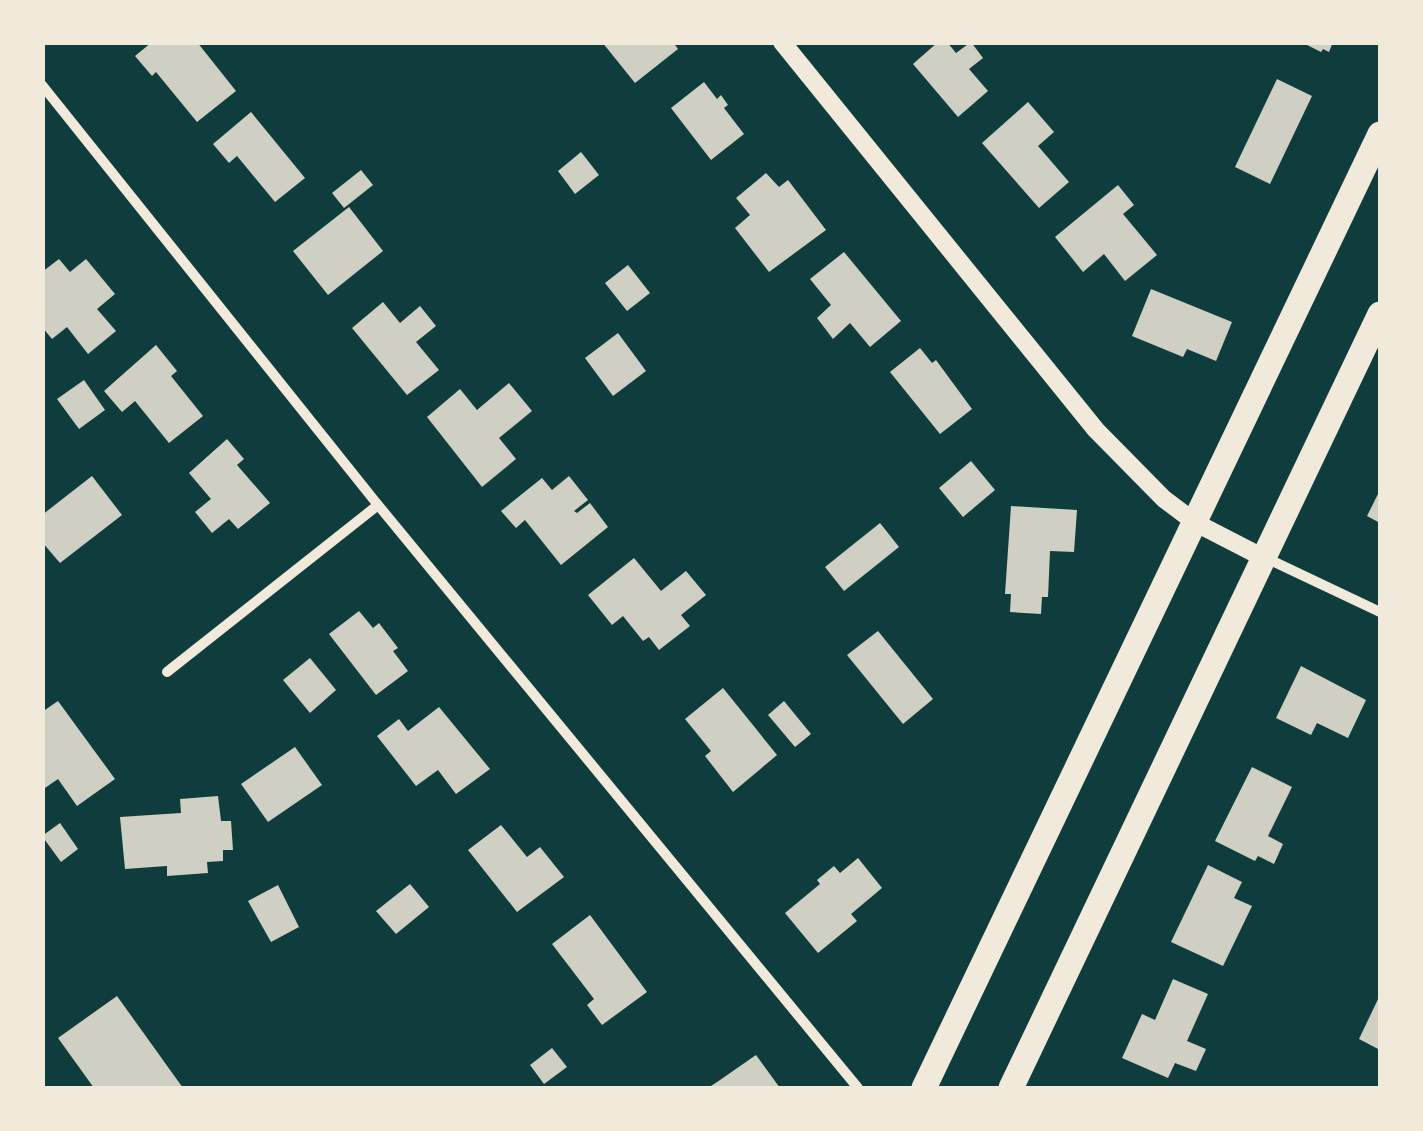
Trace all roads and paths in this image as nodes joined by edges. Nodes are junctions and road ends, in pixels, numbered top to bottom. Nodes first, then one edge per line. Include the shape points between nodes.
1 (782, 42) edge
2 (42, 85) edge
3 (1380, 134) edge
4 (1380, 314) edge
5 (378, 505) junction
6 (1196, 523) junction
7 (1262, 556) junction
8 (1380, 612) edge
9 (167, 672) dead end
10 (858, 1088) edge
11 (924, 1088) edge
12 (1011, 1088) edge

1 - 6 street via 1096,430
2 - 5 street
3 - 6 main road
4 - 7 main road
5 - 9 street
5 - 10 street
6 - 7 street
6 - 11 main road
7 - 8 street
7 - 12 main road

